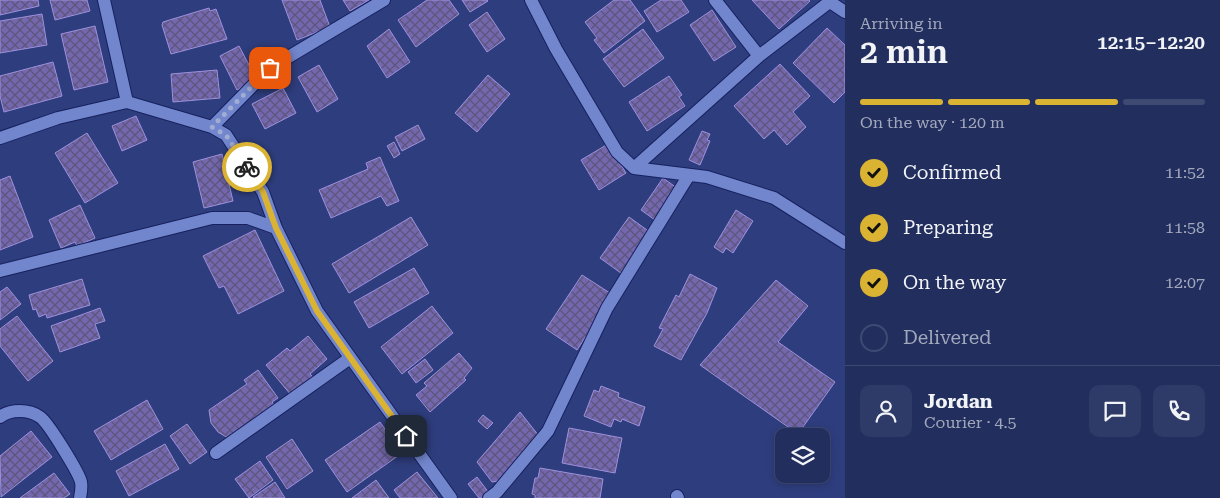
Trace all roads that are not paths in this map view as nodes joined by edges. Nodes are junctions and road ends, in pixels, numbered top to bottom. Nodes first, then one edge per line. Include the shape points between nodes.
1 (104, 0) edge
2 (384, 0) edge
3 (531, 0) edge
4 (715, 0) edge
5 (831, 1) edge
6 (845, 12) edge
7 (759, 56) junction
8 (128, 102) junction
9 (212, 127) junction
10 (0, 138) edge
11 (634, 168) junction
12 (689, 175) junction
13 (276, 228) junction
14 (845, 243) edge
15 (0, 271) edge
16 (350, 358) junction
17 (0, 418) edge
18 (216, 453) dead end
19 (80, 498) edge
20 (451, 498) edge
21 (489, 498) edge

1 - 8 street
2 - 9 street via 270,68
3 - 11 street via 617,152
4 - 7 street
5 - 6 street
5 - 7 street
7 - 11 street
8 - 9 street
8 - 10 street via 58,118
9 - 13 street via 226,135 263,192
11 - 12 street
12 - 14 street via 707,177 774,198
12 - 21 street via 607,308 548,431
13 - 15 street via 248,218 212,218
13 - 16 street via 317,311
16 - 18 street
16 - 20 street
17 - 19 street via 4,414 25,410 41,417 65,451 81,482

